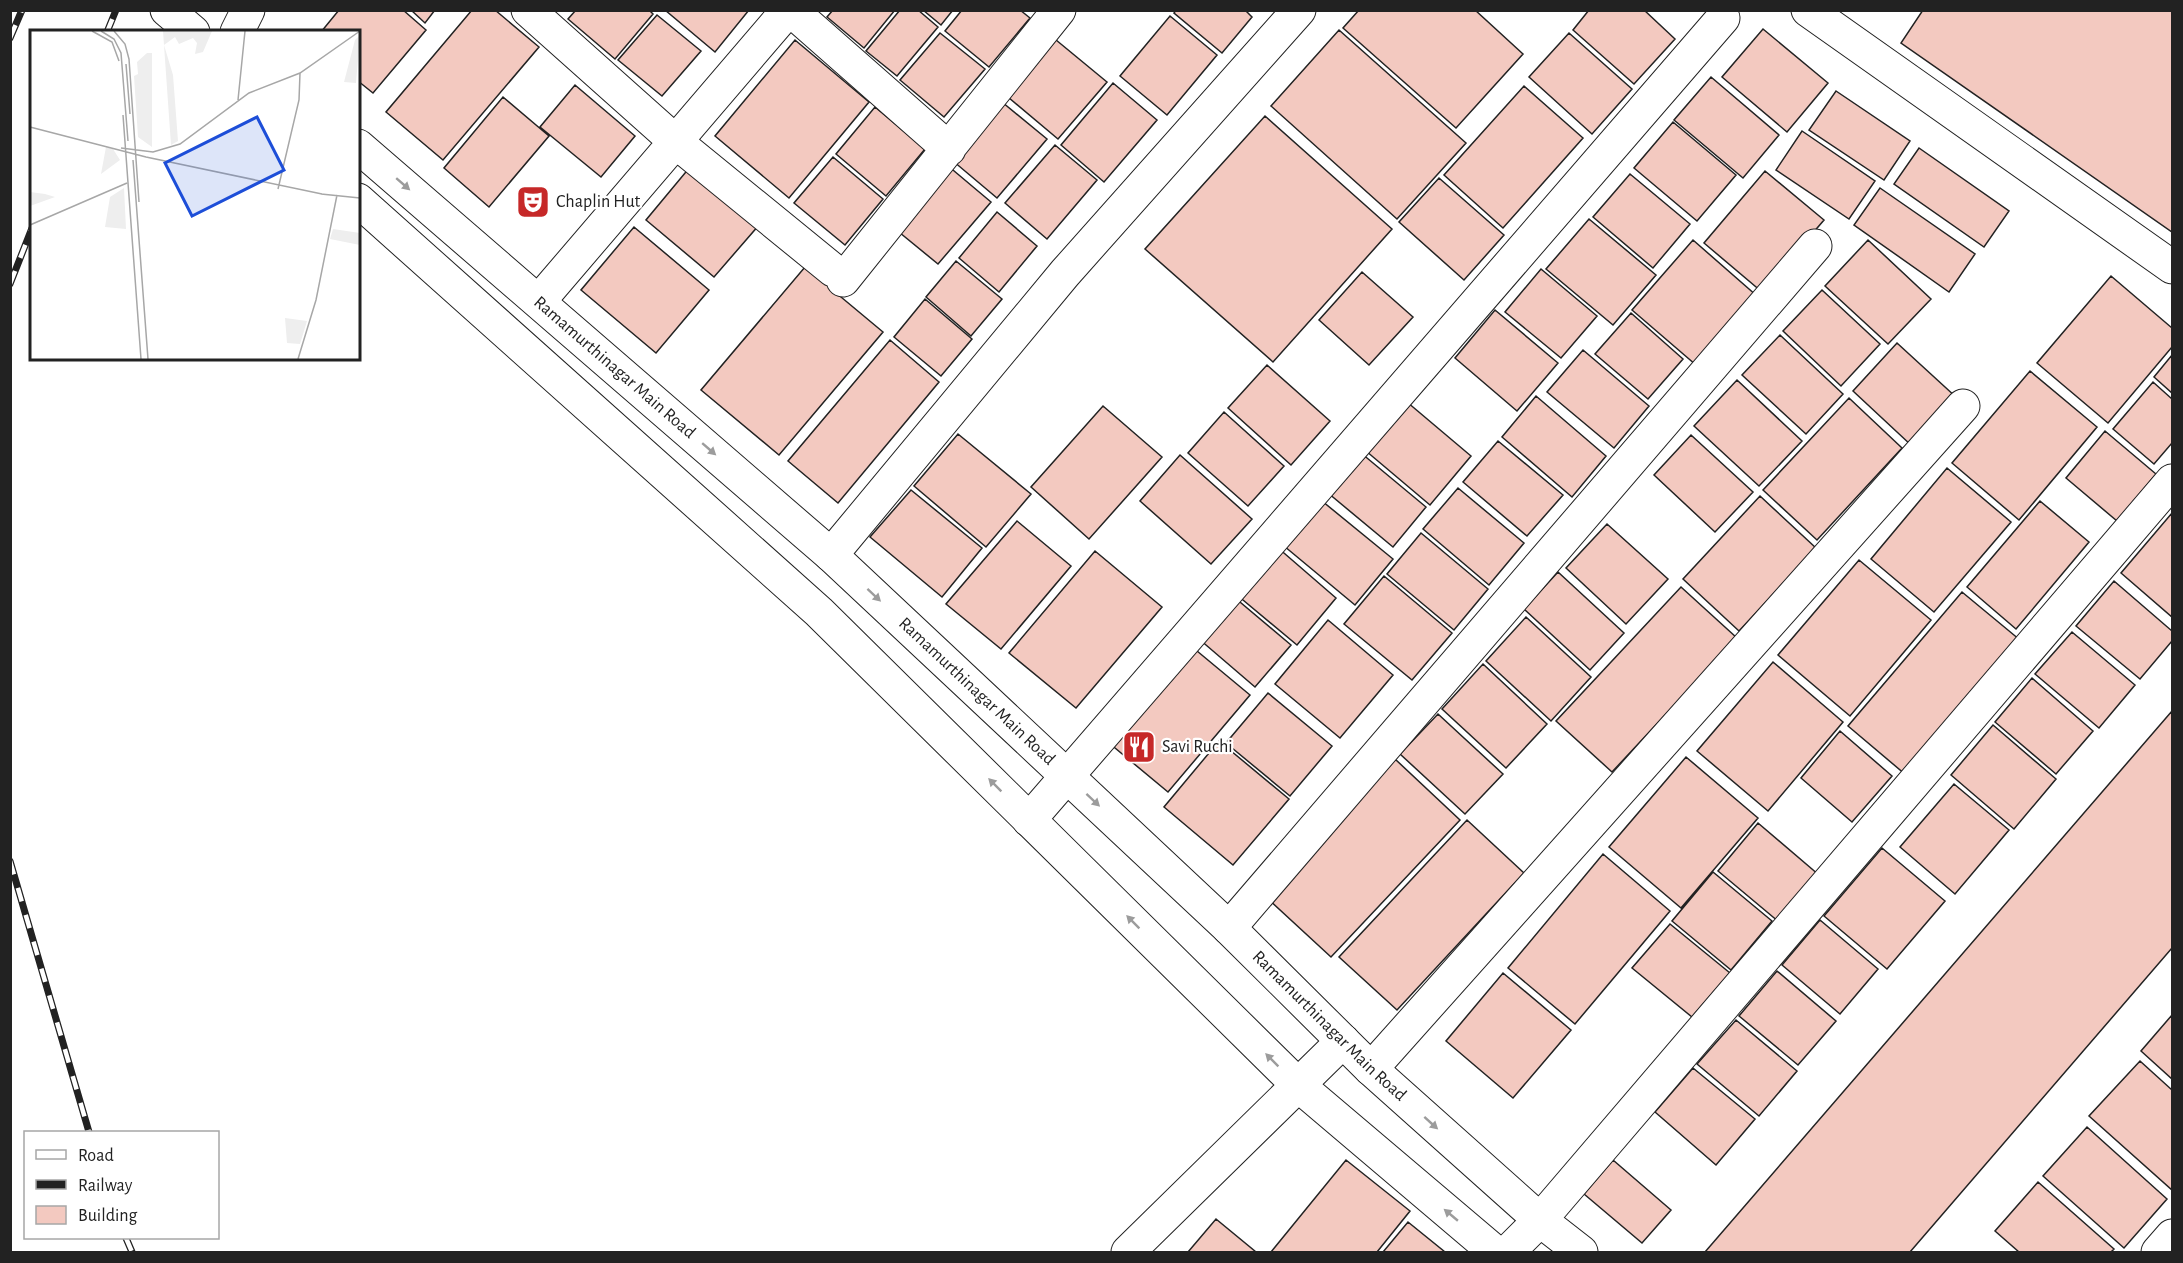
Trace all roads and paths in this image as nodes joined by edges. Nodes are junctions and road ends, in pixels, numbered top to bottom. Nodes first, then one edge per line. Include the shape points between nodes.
1 (528, 10) edge
2 (790, 10) edge
3 (1299, 10) edge
4 (1808, 10) edge
5 (1058, 11) edge
6 (1723, 18) dead end
7 (676, 142) junction
8 (360, 148) edge
9 (949, 148) junction
10 (360, 202) edge
11 (1815, 246) dead end
12 (2172, 267) edge
13 (539, 301) junction
14 (1963, 406) dead end
15 (2172, 481) edge
16 (831, 555) junction
17 (1067, 776) junction
18 (1029, 820) junction
19 (1229, 928) junction
20 (1343, 1041) junction
21 (1371, 1069) junction
22 (1298, 1085) junction
23 (1540, 1220) junction
24 (2172, 1236) edge
25 (1128, 1252) edge
26 (1496, 1252) edge
27 (1508, 1252) edge
28 (1581, 1252) edge
29 (2158, 1252) edge

1 - 7 street
2 - 7 street
2 - 9 street
3 - 16 street via 1065,273
4 - 12 street
5 - 9 street
6 - 17 street
7 - 9 street via 838,275
7 - 13 street
8 -> 13 street, Ramamurthinagar Main Road
18 -> 10 street via 819,612
11 - 19 street
13 -> 16 street, Ramamurthinagar Main Road
14 - 21 street
15 - 23 street
16 -> 17 street, Ramamurthinagar Main Road
17 - 18 street
17 -> 19 street, Ramamurthinagar Main Road
22 -> 18 street
19 - 20 street, Ramamurthinagar Main Road
20 - 21 street, Ramamurthinagar Main Road
20 - 22 street
21 -> 23 street, Ramamurthinagar Main Road
22 - 25 street
26 -> 22 street
23 - 27 street
23 - 28 street, Ramamurthinagar Main Road
24 - 29 street

